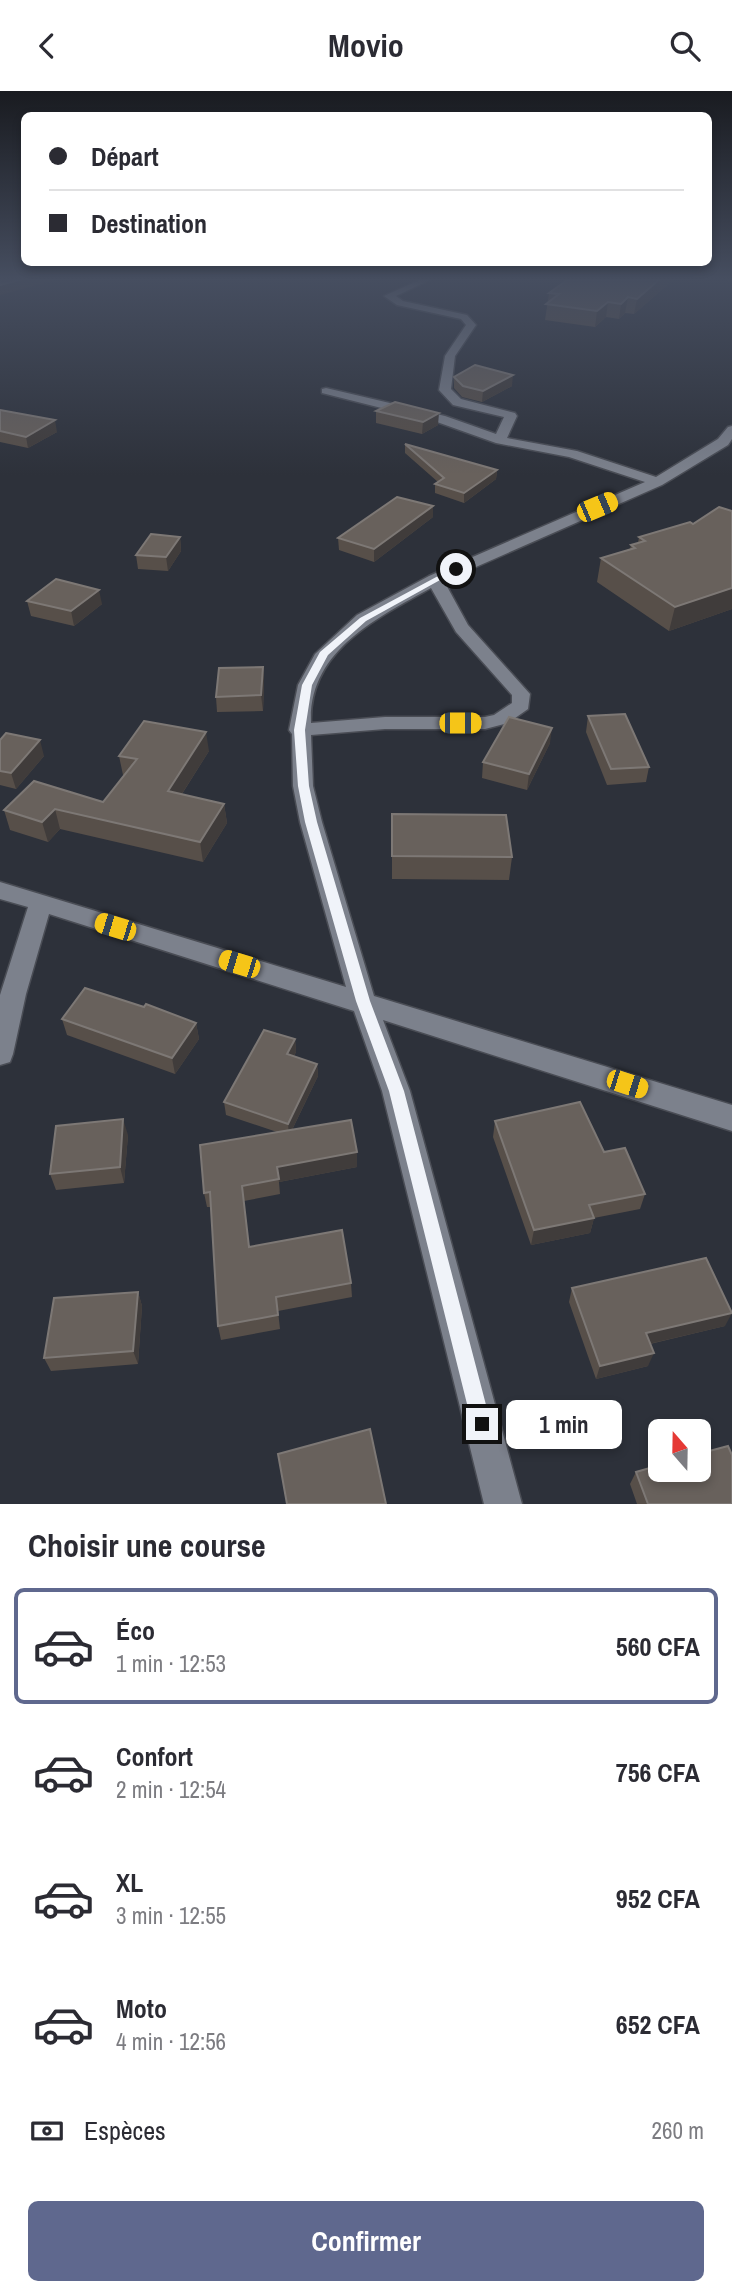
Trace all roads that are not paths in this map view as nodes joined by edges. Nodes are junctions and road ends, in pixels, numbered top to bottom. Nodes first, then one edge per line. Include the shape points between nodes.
1 (458, 344) edge
2 (326, 391) dead end
3 (729, 438) edge
4 (500, 439) junction
5 (657, 482) junction
6 (435, 579) junction
7 (299, 730) junction
8 (0, 890) edge
9 (40, 905) junction
10 (363, 1001) junction
11 (0, 1054) edge
12 (732, 1118) edge
13 (503, 1504) edge

1 - 4 street via 450,356 445,390 457,402 511,416
2 - 4 street via 441,419
3 - 5 street
4 - 5 street via 572,454
5 - 6 street
6 - 7 street via 363,619 324,654 307,685
6 - 7 street via 468,639 521,694 520,705 501,719 485,723 385,723
7 - 10 street via 311,822
8 - 9 street
9 - 10 street
9 - 11 street
10 - 12 street
10 - 13 street via 396,1091

